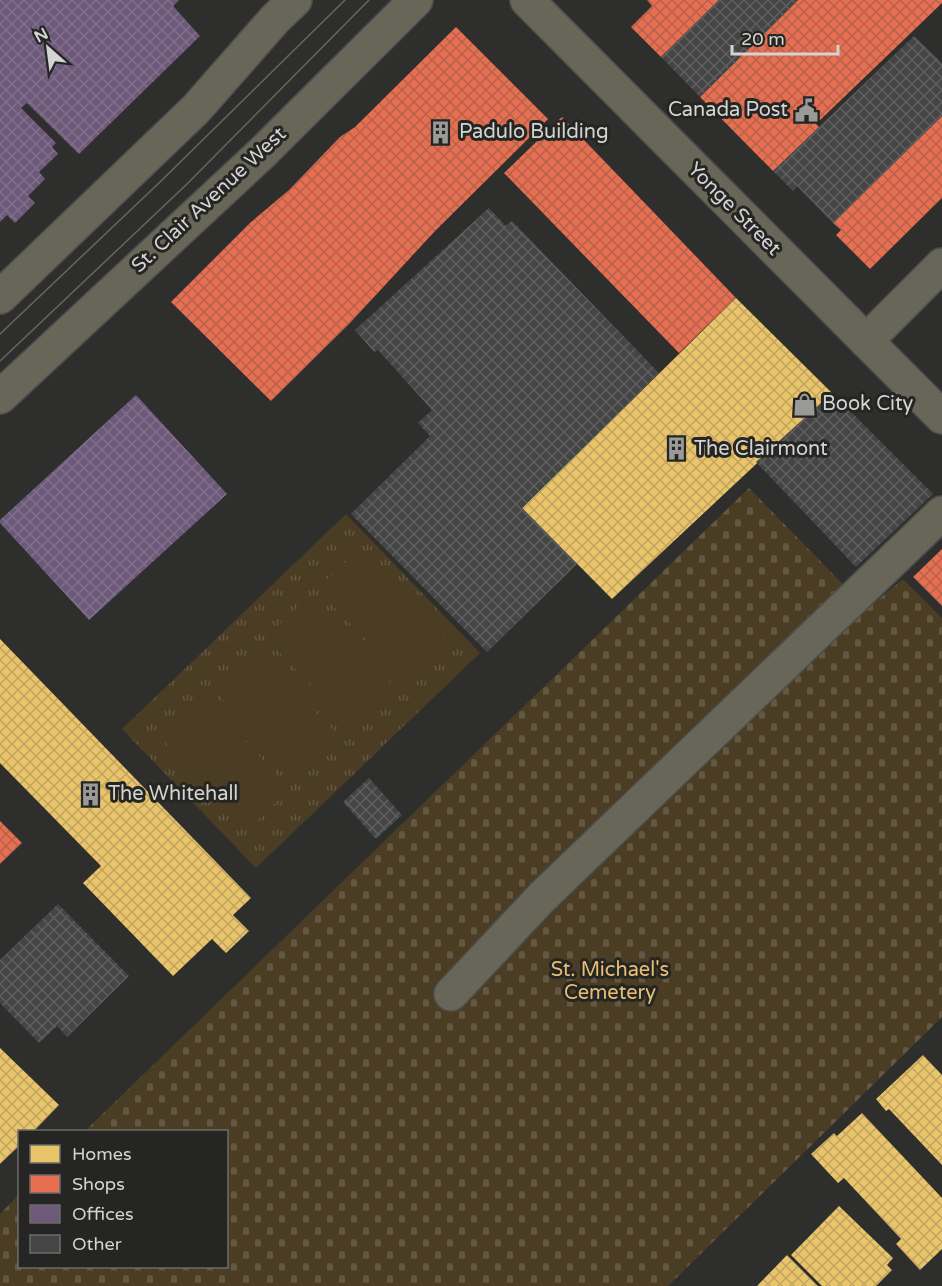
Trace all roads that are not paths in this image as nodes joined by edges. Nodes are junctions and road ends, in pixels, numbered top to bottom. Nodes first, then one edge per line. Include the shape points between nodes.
1 (295, 0) edge
2 (416, 0) edge
3 (526, 0) edge
4 (942, 264) edge
5 (0, 297) edge
6 (866, 341) junction
7 (0, 397) edge
8 (942, 417) edge
9 (942, 513) edge
10 (451, 994) dead end

1 - 5 main road via 196,109
2 - 7 main road, St. Clair Avenue West via 262,153
3 - 6 main road, Yonge Street
4 - 6 street
6 - 8 main road, Yonge Street
9 - 10 street via 542,897

